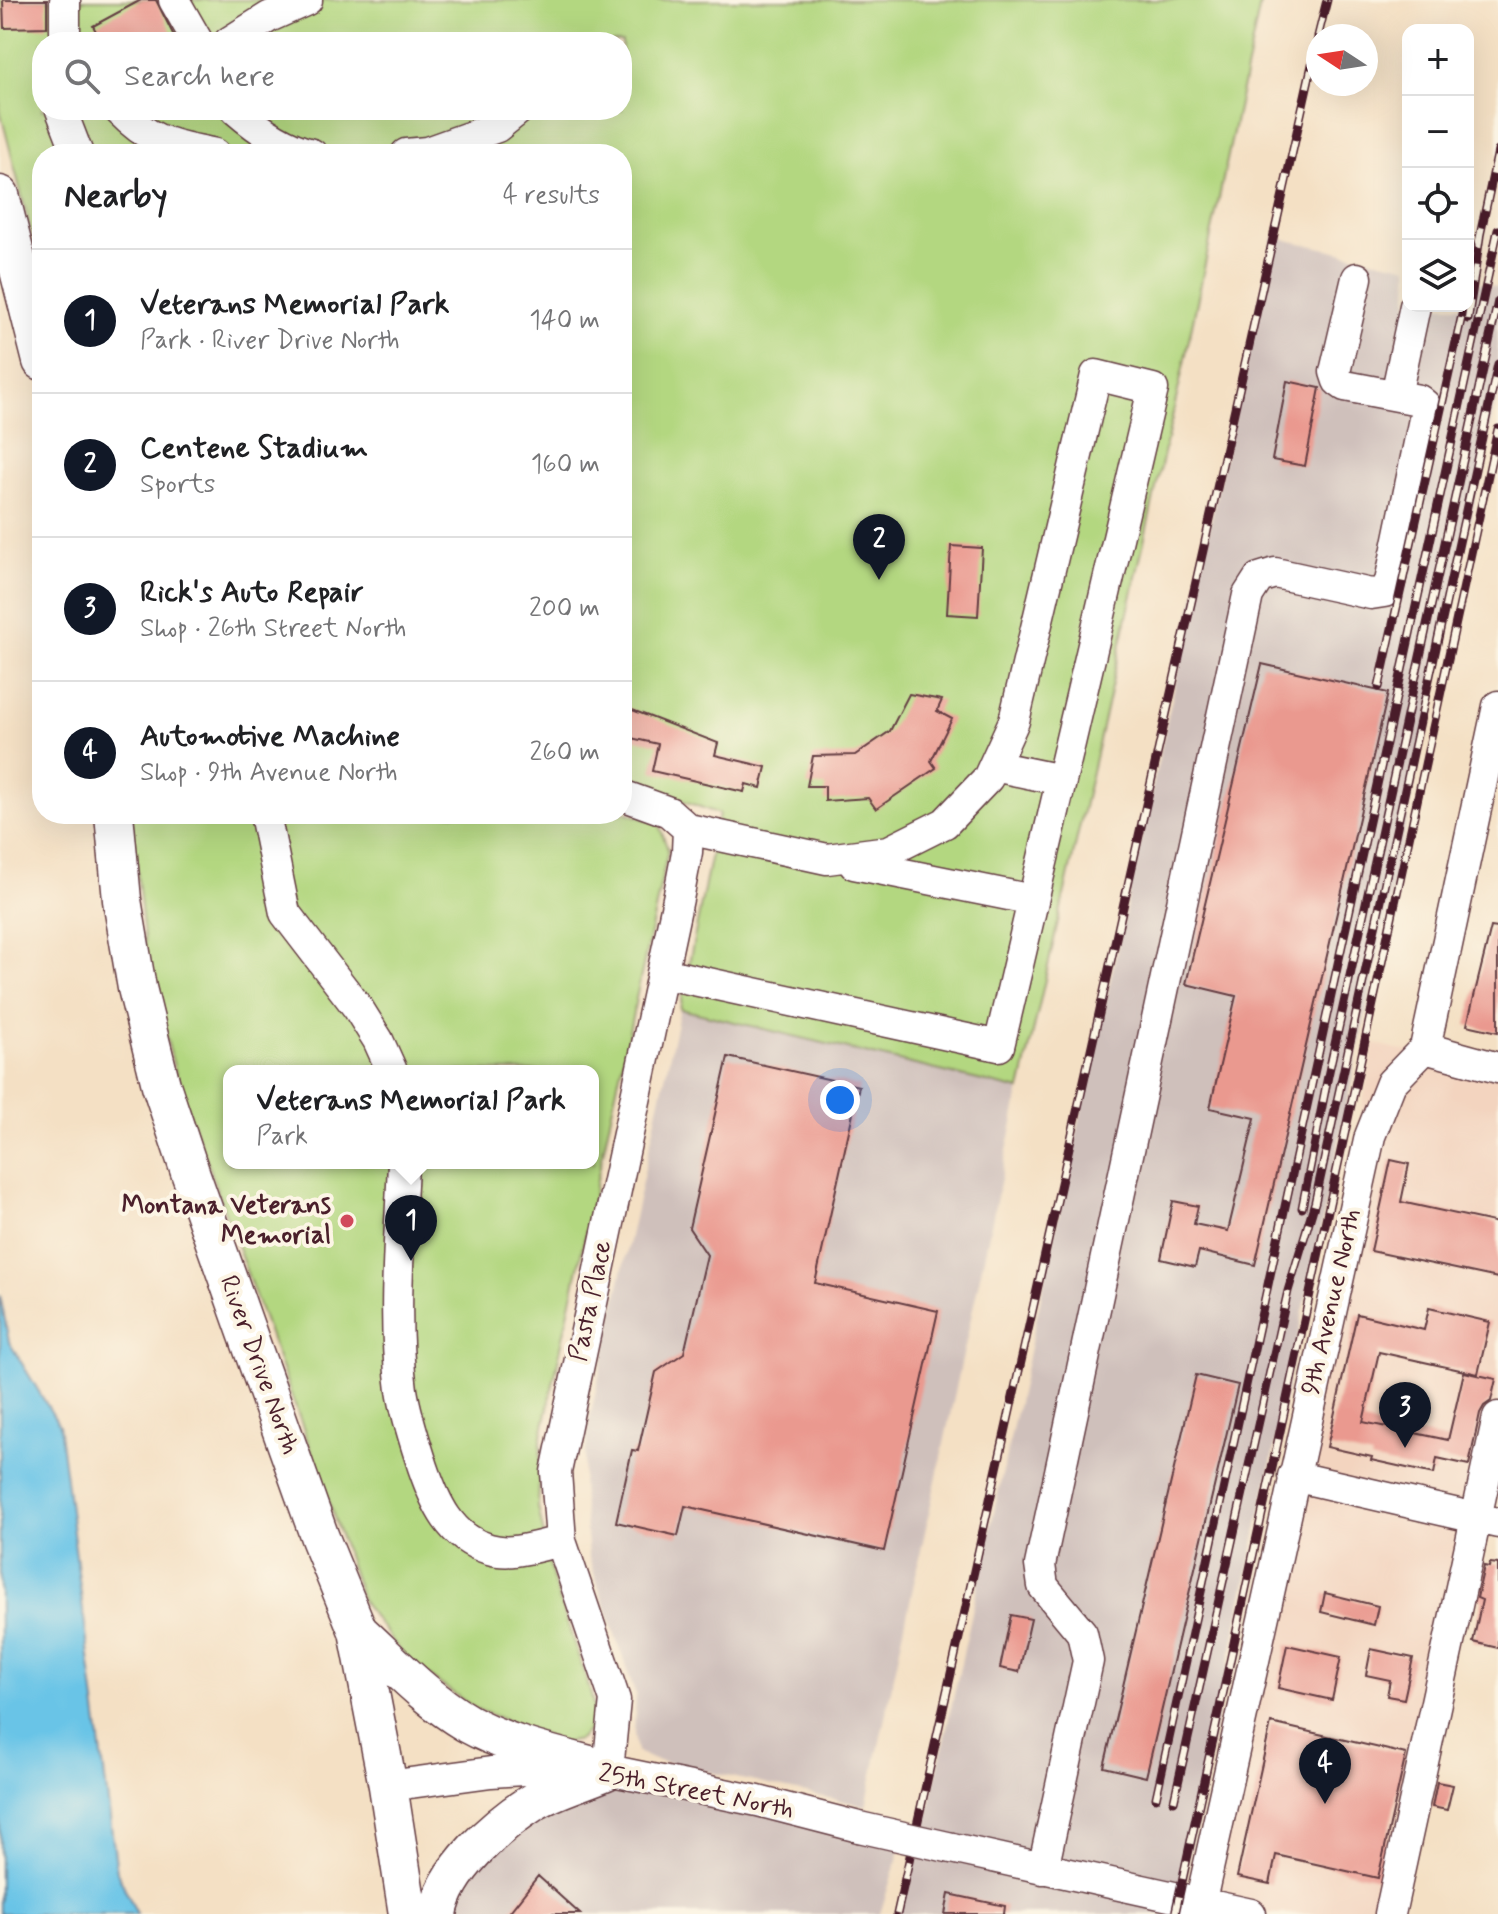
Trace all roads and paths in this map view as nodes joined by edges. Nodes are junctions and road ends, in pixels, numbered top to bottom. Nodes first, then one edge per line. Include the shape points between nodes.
1 (65, 0) edge
2 (174, 0) edge
3 (307, 0) edge
4 (65, 32) edge
5 (192, 32) edge
6 (245, 32) edge
7 (65, 120) edge
8 (129, 120) edge
9 (248, 120) edge
10 (506, 120) edge
11 (74, 144) edge
12 (168, 144) edge
13 (287, 144) edge
14 (449, 144) edge
15 (0, 195) edge
16 (1357, 278) dead end
17 (1414, 312) edge
18 (32, 321) edge
19 (1396, 395) junction
20 (1498, 706) edge
21 (994, 766) junction
22 (1061, 780) junction
23 (632, 799) edge
24 (115, 824) edge
25 (267, 824) edge
26 (688, 829) junction
27 (827, 859) junction
28 (1033, 900) junction
29 (662, 973) junction
30 (1425, 1048) junction
31 (389, 1065) edge
32 (1498, 1068) edge
33 (403, 1169) edge
34 (1498, 1417) edge
35 (1293, 1476) junction
36 (1487, 1521) edge
37 (561, 1541) junction
38 (358, 1631) junction
39 (608, 1770) junction
40 (388, 1786) junction
41 (1043, 1869) junction
42 (1199, 1909) edge
43 (408, 1914) edge
44 (438, 1914) edge
45 (1251, 1914) edge
46 (1390, 1914) edge

1 - 4 street
2 - 5 street
3 - 6 street
7 - 11 street
8 - 12 street
9 - 13 street
10 - 14 street
15 - 18 main road
16 - 19 street via 1335,372 1338,381
17 - 19 street
19 - 41 street via 1419,400 1425,414 1384,592 1371,594 1275,573 1259,578 1248,595 1040,1565 1043,1586 1082,1633 1088,1661
20 - 30 street
21 - 22 street
21 - 22 street via 1014,721 1096,375 1153,389
21 - 27 street via 945,823 889,851
22 - 28 street
23 - 26 street via 669,812
24 - 38 main road, River Drive North via 134,973 161,1085 320,1538
25 - 31 street via 285,913 358,1008
26 - 27 street
26 - 29 street, Pasta Place
27 - 28 street
28 - 29 street via 999,1046
29 - 37 street, Pasta Place via 556,1472
30 - 32 street
30 - 35 street, 9th Avenue North via 1391,1083 1370,1136
33 - 37 street via 397,1321 403,1392 432,1495 448,1522 486,1549 513,1551
34 - 36 street
35 - 36 street
35 - 42 street, 9th Avenue North
36 - 46 street
37 - 39 street, Pasta Place via 615,1700
38 - 39 main road via 466,1722 505,1741
38 - 40 main road, River Drive North
39 - 40 street, 25th Street North via 491,1772
39 - 41 street, 25th Street North, bridge
39 - 44 main road via 535,1801 489,1834 460,1869
40 - 43 main road, River Drive North
41 - 42 street
42 - 45 street

